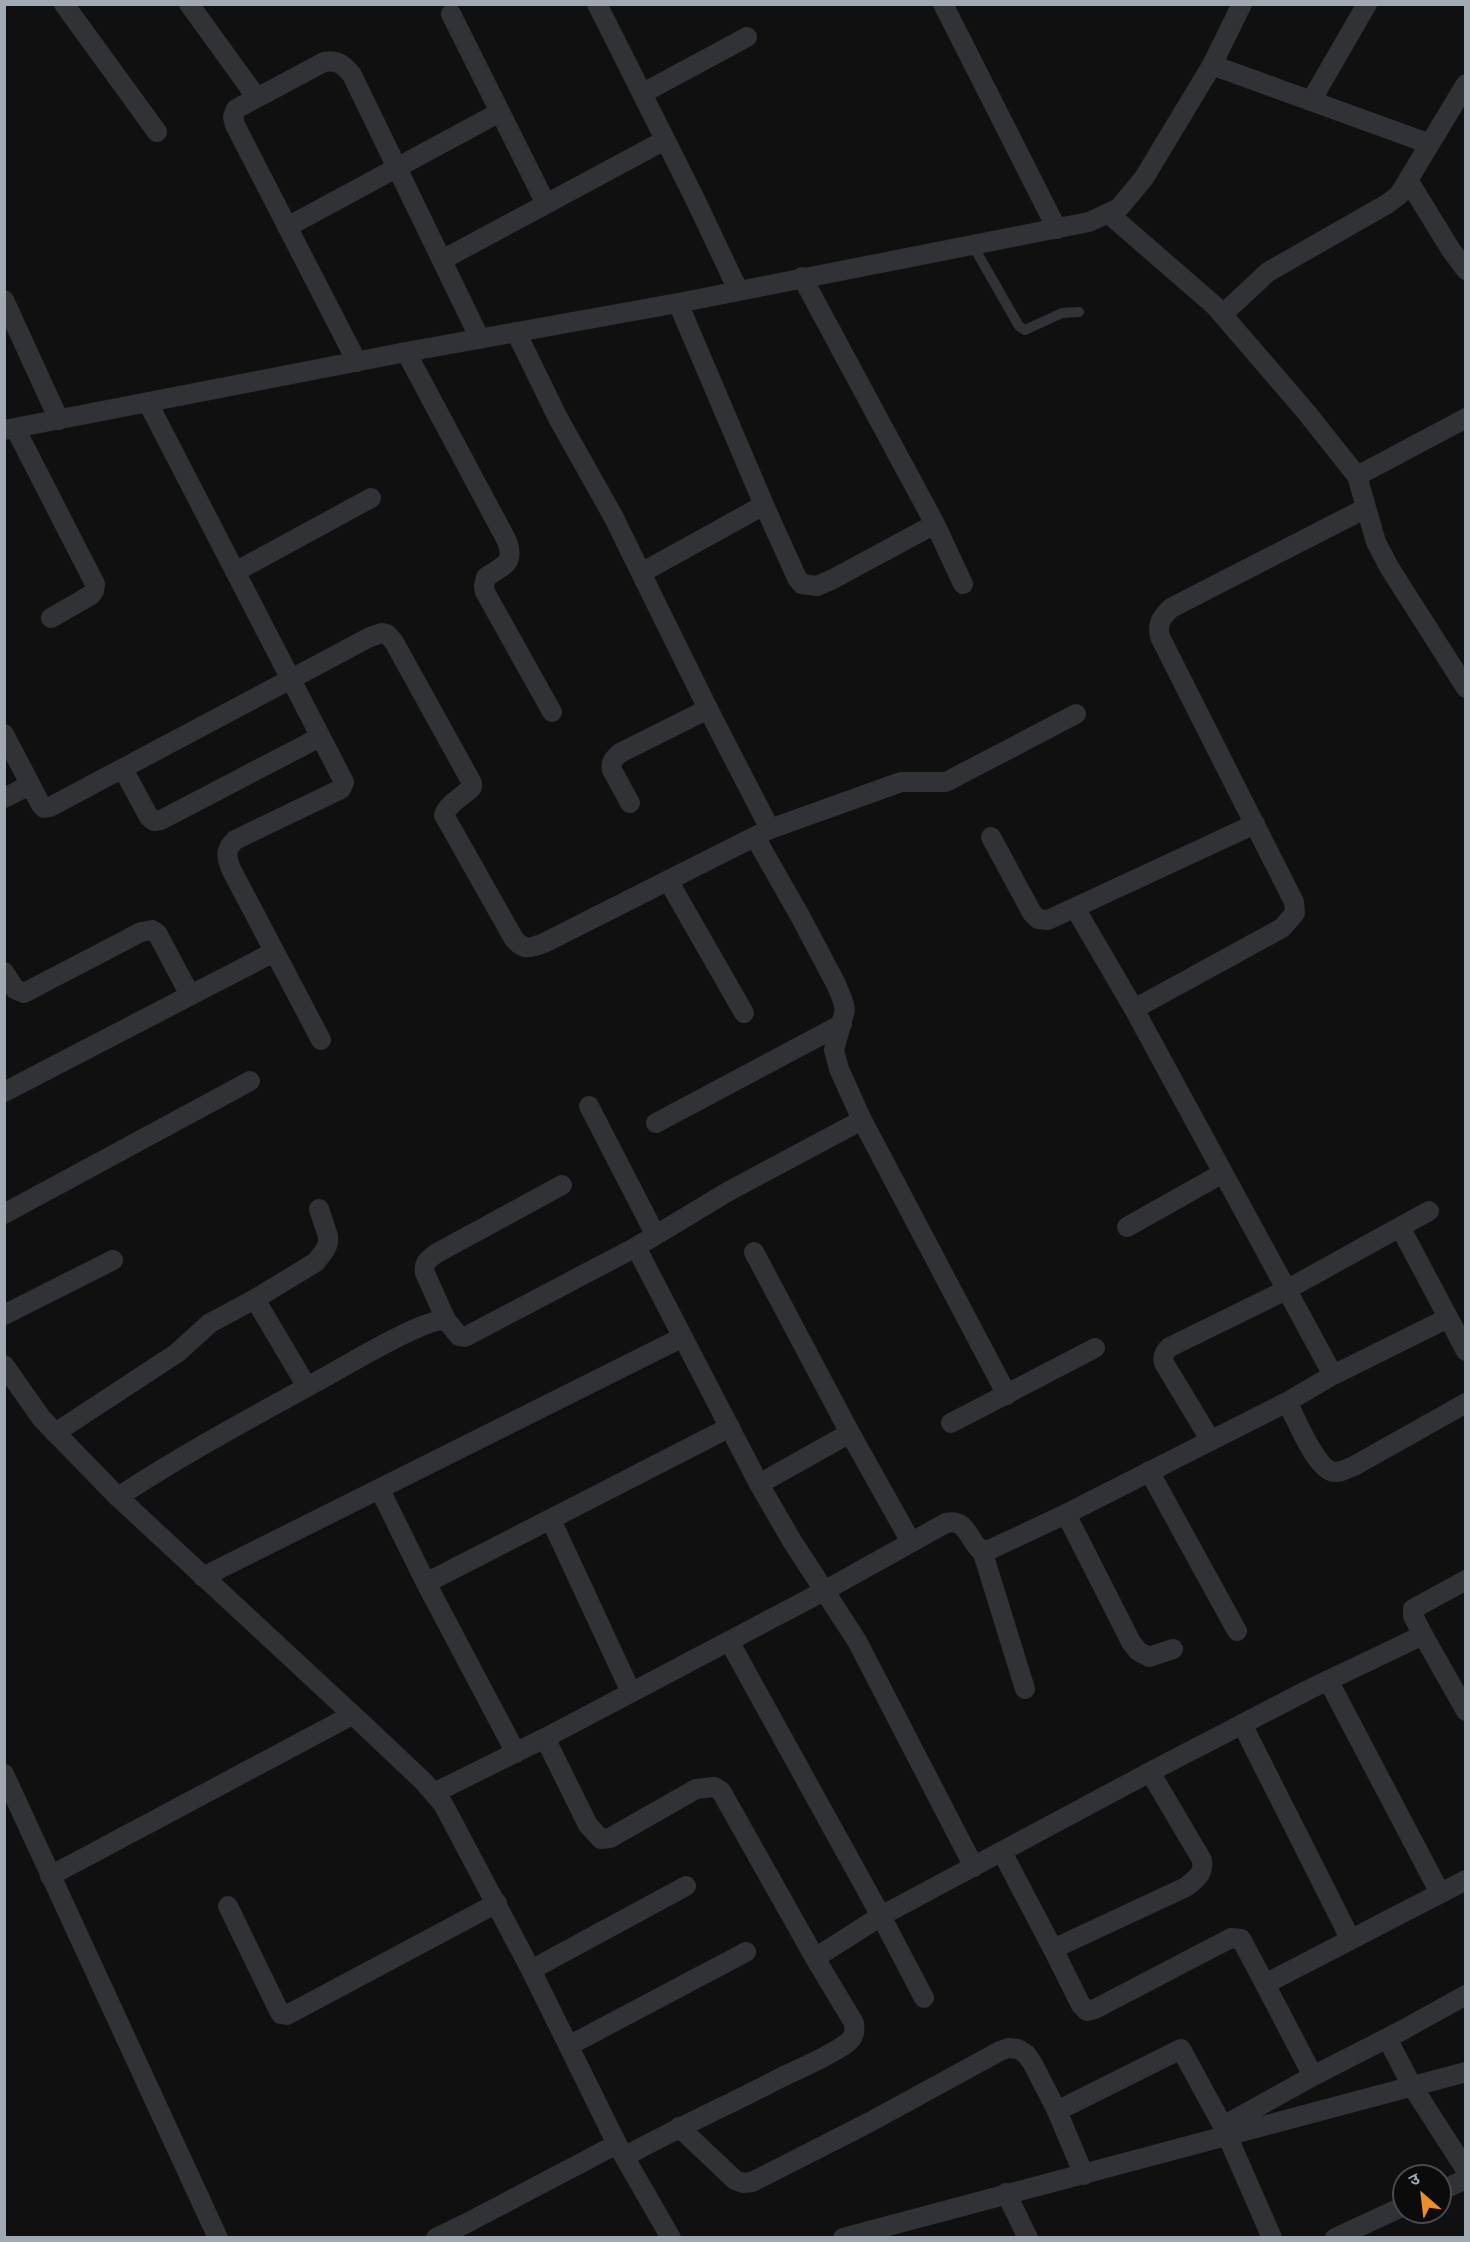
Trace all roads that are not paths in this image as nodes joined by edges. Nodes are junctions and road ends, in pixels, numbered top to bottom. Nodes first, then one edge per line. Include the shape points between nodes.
1 (64, 4) edge
2 (189, 4) edge
3 (597, 4) edge
4 (943, 4) edge
5 (1242, 4) edge
6 (1366, 4) edge
7 (451, 14) dead end
8 (747, 37) dead end
9 (1212, 65) junction
10 (1466, 84) edge
11 (643, 93) junction
12 (257, 98) junction
13 (1311, 100) junction
14 (500, 112) junction
15 (157, 132) dead end
16 (665, 140) junction
17 (1430, 144) junction
18 (396, 167) junction
19 (1408, 180) junction
20 (546, 204) junction
21 (1109, 214) junction
22 (287, 227) junction
23 (1057, 229) junction
24 (972, 244) junction
25 (442, 260) junction
26 (1466, 270) edge
27 (802, 277) junction
28 (738, 290) junction
29 (4, 300) edge
30 (678, 303) junction
31 (1079, 312) dead end
32 (1223, 314) junction
33 (516, 332) junction
34 (480, 339) junction
35 (406, 352) junction
36 (357, 362) junction
37 (148, 403) junction
38 (1466, 418) edge
39 (59, 420) junction
40 (10, 429) edge
41 (1357, 476) junction
42 (370, 498) dead end
43 (764, 505) junction
44 (1365, 508) junction
45 (935, 524) junction
46 (235, 572) junction
47 (641, 573) junction
48 (963, 584) dead end
49 (51, 618) dead end
50 (291, 680) junction
51 (1466, 688) edge
52 (708, 709) junction
53 (552, 712) dead end
54 (1076, 714) dead end
55 (4, 734) edge
56 (320, 737) junction
57 (123, 769) junction
58 (30, 784) junction
59 (4, 798) edge
60 (630, 804) dead end
61 (1255, 824) junction
62 (763, 833) junction
63 (991, 837) dead end
64 (669, 882) junction
65 (1075, 908) junction
66 (274, 952) junction
67 (4, 972) edge
68 (190, 995) junction
69 (1134, 1008) junction
70 (744, 1013) dead end
71 (842, 1024) junction
72 (321, 1040) dead end
73 (250, 1081) dead end
74 (4, 1092) edge
75 (589, 1106) dead end
76 (862, 1120) junction
77 (656, 1124) dead end
78 (1222, 1173) junction
79 (562, 1185) dead end
80 (319, 1209) dead end
81 (1429, 1211) dead end
82 (4, 1214) edge
83 (1127, 1227) dead end
84 (1400, 1227) junction
85 (655, 1234) junction
86 (636, 1247) junction
87 (754, 1252) dead end
88 (112, 1260) dead end
89 (1286, 1290) junction
90 (255, 1299) junction
91 (4, 1315) edge
92 (1448, 1318) junction
93 (446, 1320) junction
94 (683, 1337) junction
95 (1095, 1348) dead end
96 (1466, 1351) edge
97 (4, 1365) edge
98 (1333, 1375) junction
99 (307, 1387) junction
100 (1008, 1395) junction
101 (1287, 1402) junction
102 (1466, 1403) edge
103 (951, 1423) dead end
104 (730, 1427) junction
105 (55, 1433) junction
106 (850, 1433) junction
107 (1210, 1441) junction
108 (1149, 1471) junction
109 (759, 1484) junction
110 (380, 1490) junction
111 (118, 1497) junction
112 (1066, 1514) junction
113 (551, 1520) junction
114 (911, 1542) junction
115 (982, 1550) junction
116 (203, 1577) junction
117 (1466, 1580) edge
118 (426, 1583) junction
119 (825, 1591) junction
120 (1237, 1631) dead end
121 (1423, 1635) junction
122 (729, 1641) junction
123 (1173, 1649) dead end
124 (1328, 1680) junction
125 (1025, 1689) dead end
126 (631, 1692) junction
127 (1465, 1708) edge
128 (352, 1715) junction
129 (1242, 1724) junction
130 (545, 1738) junction
131 (516, 1753) junction
132 (1150, 1772) junction
133 (4, 1774) edge
134 (434, 1793) junction
135 (1002, 1852) junction
136 (974, 1867) junction
137 (50, 1876) junction
138 (1466, 1880) edge
139 (686, 1886) dead end
140 (1440, 1893) junction
141 (496, 1903) junction
142 (228, 1906) dead end
143 (881, 1916) junction
144 (1350, 1938) junction
145 (1053, 1949) junction
146 (746, 1952) dead end
147 (815, 1958) junction
148 (531, 1970) junction
149 (1265, 1984) junction
150 (1466, 1995) edge
151 (924, 1998) dead end
152 (1387, 2038) junction
153 (570, 2045) junction
154 (1466, 2072) edge
155 (1313, 2076) junction
156 (1412, 2086) junction
157 (1057, 2111) junction
158 (679, 2127) junction
159 (1225, 2131) junction
160 (622, 2150) junction
161 (1466, 2170) edge
162 (1084, 2175) junction
163 (1466, 2179) edge
164 (1452, 2185) edge
165 (1006, 2193) junction
166 (1392, 2212) edge
167 (218, 2238) edge
168 (436, 2238) edge
169 (671, 2238) edge
170 (843, 2238) edge
171 (1028, 2238) edge
172 (1272, 2238) edge
173 (1335, 2238) edge

1 - 15 street
2 - 12 street
3 - 11 street
4 - 23 street
5 - 9 street
6 - 13 street
7 - 14 street
8 - 11 street
9 - 13 street
9 - 21 street via 1144,178
10 - 17 street
11 - 16 street
12 - 18 street via 324,62 335,60 352,75
12 - 22 street via 236,109 233,117
13 - 17 street
14 - 18 street
14 - 20 street
16 - 20 street
16 - 28 street
17 - 19 street
18 - 22 street
18 - 25 street
19 - 26 street
19 - 32 street via 1399,195 1387,204 1268,272
20 - 25 street
21 - 23 street
21 - 32 street
22 - 36 street
23 - 24 street
24 - 27 street
24 - 31 lane via 1018,326 1025,330 1062,313
25 - 34 street
27 - 28 street
27 - 45 street
28 - 30 street
29 - 39 street
30 - 33 street
30 - 43 street
32 - 41 street
33 - 34 street
33 - 47 street
34 - 35 street
35 - 36 street
35 - 53 street via 507,540 510,558 486,577 485,592
36 - 37 street
37 - 39 street
37 - 46 street
38 - 41 street
39 - 40 street
40 - 49 street via 95,584 91,595
41 - 44 street
42 - 46 street
43 - 45 street via 797,578 808,586 851,571
43 - 47 street
44 - 51 street via 1389,567
44 - 61 street via 1171,608 1158,626 1160,637
45 - 48 street
46 - 50 street
47 - 52 street
50 - 56 street
50 - 57 street
50 - 64 street via 370,637 387,634 394,642 472,783 469,791 444,815 520,946 544,943
52 - 60 street via 613,760 612,771
52 - 62 street
54 - 62 street via 946,782 901,782
55 - 58 street
56 - 57 street via 161,820 149,817
56 - 66 street via 342,778 341,789 235,840 226,855
57 - 58 street via 47,808 41,805
58 - 59 street
61 - 65 street
61 - 69 street via 1294,902 1295,914 1282,928
62 - 64 street
62 - 71 street via 837,984 845,1010
63 - 65 street via 1038,919 1048,920
64 - 70 street
65 - 69 street
66 - 68 street
66 - 72 street
67 - 68 street via 15,989 24,993 141,932 152,930
68 - 74 street
69 - 78 street
71 - 76 street via 834,1050 838,1069
71 - 77 street
73 - 82 street
75 - 85 street
76 - 85 street
76 - 100 street
78 - 83 street
78 - 89 street
79 - 93 street via 426,1261 425,1273
80 - 90 street via 328,1236 325,1250 316,1262
81 - 84 street
84 - 89 street
84 - 92 street
85 - 86 street
86 - 93 street via 465,1337 459,1336
86 - 94 street
87 - 106 street
88 - 91 street
89 - 98 street
89 - 107 street via 1164,1352 1164,1363
90 - 99 street
90 - 105 street via 210,1323 177,1353
92 - 96 street
92 - 98 street
93 - 99 street via 428,1323
94 - 104 street
94 - 110 street
95 - 100 street
97 - 105 street
98 - 101 street
99 - 111 street
100 - 103 street
101 - 102 street via 1317,1458 1329,1470 1338,1472
101 - 107 street
104 - 109 street
104 - 113 street
105 - 111 street
106 - 109 street
106 - 114 street
107 - 108 street
108 - 112 street
108 - 120 street
109 - 119 street
110 - 116 street
110 - 118 street
111 - 116 street
112 - 115 street
112 - 123 street via 1138,1651 1149,1657
113 - 118 street
113 - 126 street
114 - 115 street via 955,1521
114 - 119 street
115 - 125 street
116 - 128 street
117 - 121 street via 1413,1609
118 - 131 street
119 - 122 street
119 - 136 street via 857,1641
121 - 124 street
121 - 127 street
122 - 126 street
122 - 143 street
124 - 129 street
124 - 140 street
126 - 130 street
128 - 134 street
128 - 137 street
129 - 132 street
129 - 144 street
130 - 131 street
130 - 147 street via 588,1825 601,1839 610,1838 696,1789 714,1787 721,1791
131 - 134 street
132 - 135 street
132 - 145 street via 1202,1860 1200,1876 1186,1887
133 - 137 street
134 - 141 street via 450,1815
135 - 136 street
135 - 145 street
136 - 143 street
137 - 167 street
138 - 140 street
139 - 148 street
140 - 144 street
141 - 142 street via 287,2015 278,2009
141 - 148 street
143 - 147 street
143 - 151 street
144 - 149 street
145 - 149 street via 1087,2011 1232,1938 1241,1939
146 - 153 street
147 - 158 street via 854,2023 853,2037 812,2062
148 - 153 street
149 - 155 street
150 - 152 street
152 - 155 street
152 - 156 street
153 - 160 street
154 - 156 street
155 - 159 street
156 - 159 street
156 - 161 street
157 - 158 street via 1026,2054 1008,2048 752,2182 735,2180
157 - 159 street via 1181,2049
157 - 162 street
158 - 160 street
159 - 162 street
159 - 172 street
160 - 168 street
160 - 169 street
162 - 165 street
163 - 164 street
165 - 170 street
165 - 171 street
166 - 173 street

